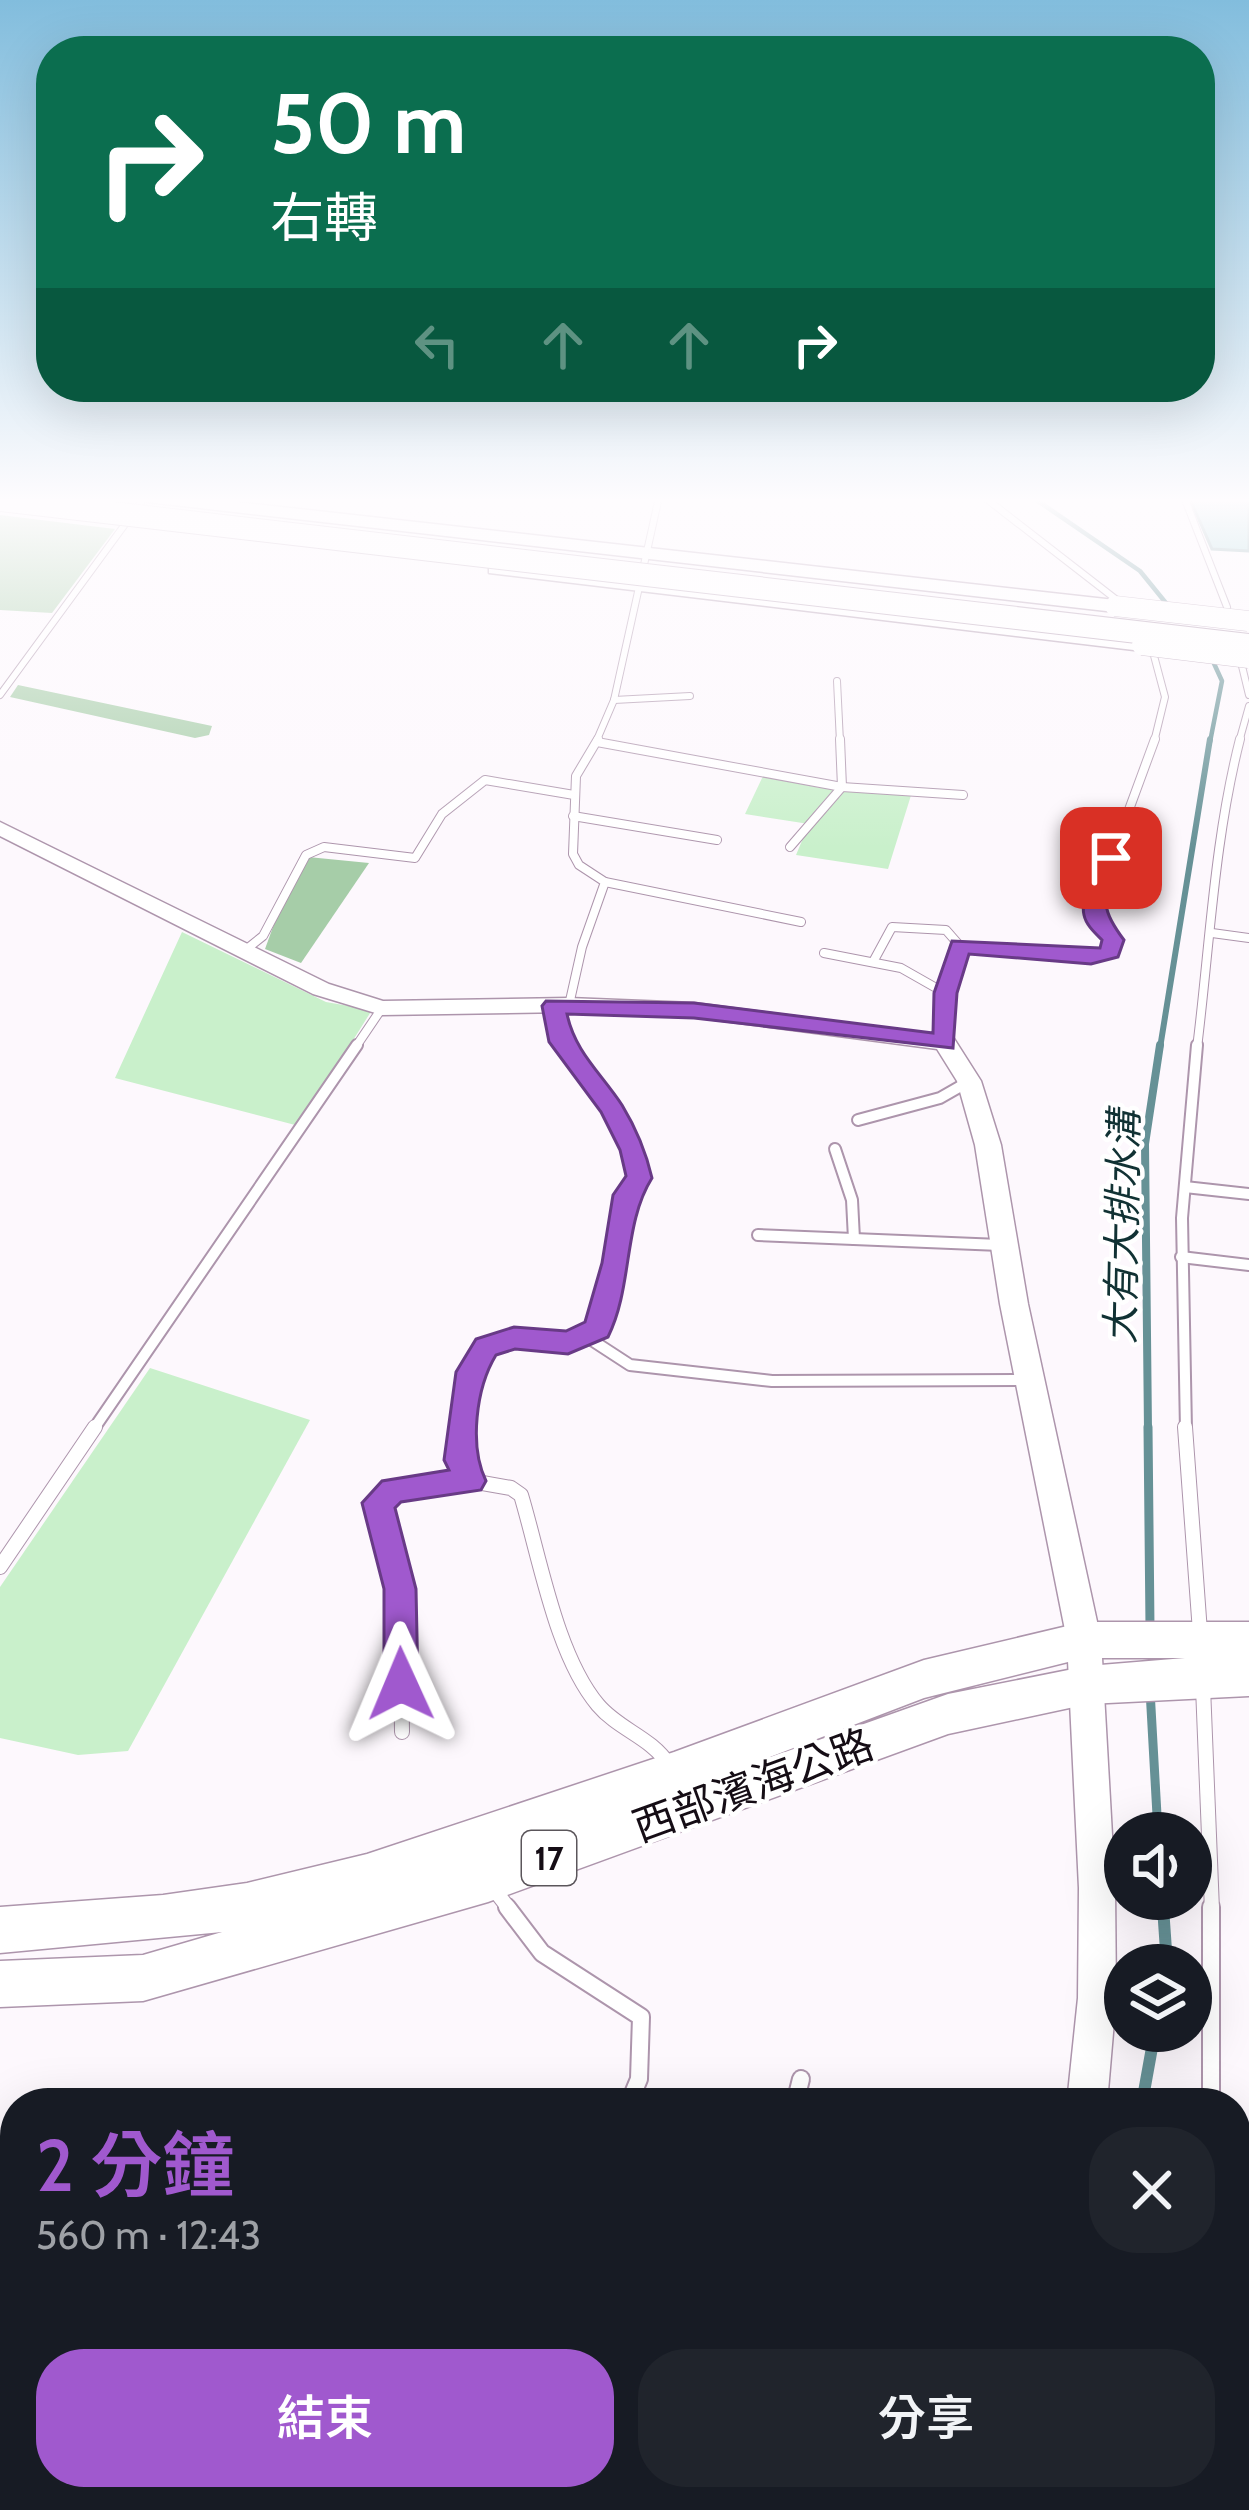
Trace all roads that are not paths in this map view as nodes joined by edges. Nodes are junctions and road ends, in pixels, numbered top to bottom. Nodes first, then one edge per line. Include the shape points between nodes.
1 (61, 614) edge
2 (634, 614) edge
3 (867, 614) edge
4 (917, 614) edge
5 (1094, 614) edge
6 (1193, 614) edge
7 (1249, 621) edge
8 (1249, 632) edge
9 (1148, 649) junction
10 (1246, 655) edge
11 (837, 681) dead end
12 (0, 695) edge
13 (1249, 695) edge
14 (690, 696) dead end
15 (614, 700) junction
16 (1249, 706) edge
17 (596, 742) junction
18 (842, 787) junction
19 (574, 795) junction
20 (963, 796) dead end
21 (573, 817) junction
22 (0, 828) edge
23 (717, 840) dead end
24 (790, 848) dead end
25 (605, 882) junction
26 (801, 922) dead end
27 (1212, 933) junction
28 (1249, 938) edge
29 (960, 946) junction
30 (243, 952) junction
31 (824, 952) dead end
32 (873, 962) junction
33 (945, 993) junction
34 (561, 1006) junction
35 (382, 1009) junction
36 (945, 1042) junction
37 (968, 1081) junction
38 (858, 1120) dead end
39 (835, 1149) dead end
40 (1184, 1187) junction
41 (1249, 1194) edge
42 (758, 1235) dead end
43 (854, 1239) junction
44 (1004, 1245) junction
45 (1181, 1256) junction
46 (1249, 1265) edge
47 (587, 1337) junction
48 (1029, 1380) junction
49 (470, 1481) junction
50 (0, 1567) edge
51 (1084, 1640) junction
52 (1249, 1640) edge
53 (1202, 1658) junction
54 (1249, 1677) edge
55 (1088, 1685) junction
56 (402, 1732) dead end
57 (674, 1773) junction
58 (488, 1880) junction
59 (0, 1930) edge
60 (0, 1984) edge
61 (801, 2079) dead end
62 (635, 2088) edge
63 (799, 2088) edge
64 (1088, 2088) edge
65 (1211, 2088) edge

1 - 12 lane
2 - 15 lane
3 - 9 main road
4 - 10 highway, bridge
5 - 8 highway
6 - 7 main road, bridge
9 - 10 main road, bridge
9 - 29 lane via 1165,697 1095,902 1095,920 1113,940 1110,952
10 - 13 lane
11 - 18 lane
14 - 15 lane
15 - 17 lane
16 - 27 lane via 1214,868
17 - 18 lane
17 - 19 lane
18 - 20 lane
18 - 24 lane
19 - 21 lane
19 - 30 lane via 485,781 442,814 415,858 324,847 306,855 263,936
21 - 23 lane
21 - 25 lane via 573,854
22 - 30 street
25 - 26 lane
25 - 34 lane
27 - 28 lane
27 - 40 lane
29 - 32 lane via 946,930 892,927
29 - 33 lane
30 - 35 street
31 - 32 lane
32 - 33 lane
33 - 36 lane
34 - 35 street
34 - 36 street via 694,1010
34 - 47 lane via 561,1042 611,1109 638,1164 598,1329
35 - 50 lane
36 - 37 street
37 - 38 lane via 940,1098
37 - 44 street
39 - 43 lane via 852,1200
40 - 41 lane
40 - 45 lane
42 - 43 lane
43 - 44 lane
44 - 48 street
45 - 46 lane
45 - 53 lane
47 - 48 lane via 630,1366 772,1381
47 - 49 lane via 514,1338 486,1347 471,1372 459,1460
48 - 51 street
49 - 56 lane via 393,1490 378,1503 400,1589
49 - 57 lane via 520,1495 572,1663 600,1708 656,1745
51 - 53 main road, 17
51 - 55 street
51 - 57 main road, 西部濱海公路 / 17 via 924,1679
52 - 53 main road, 17
53 - 54 main road, 17
53 - 55 main road, 17
53 - 65 lane
55 - 58 main road, 西部濱海公路 / 17 via 948,1714
55 - 64 street via 1097,1932
57 - 59 main road, 西部濱海公路 / 17 via 367,1876 247,1906
58 - 60 main road, 西部濱海公路 / 17 via 142,1978
58 - 62 lane via 542,1953 640,2017
61 - 63 lane

